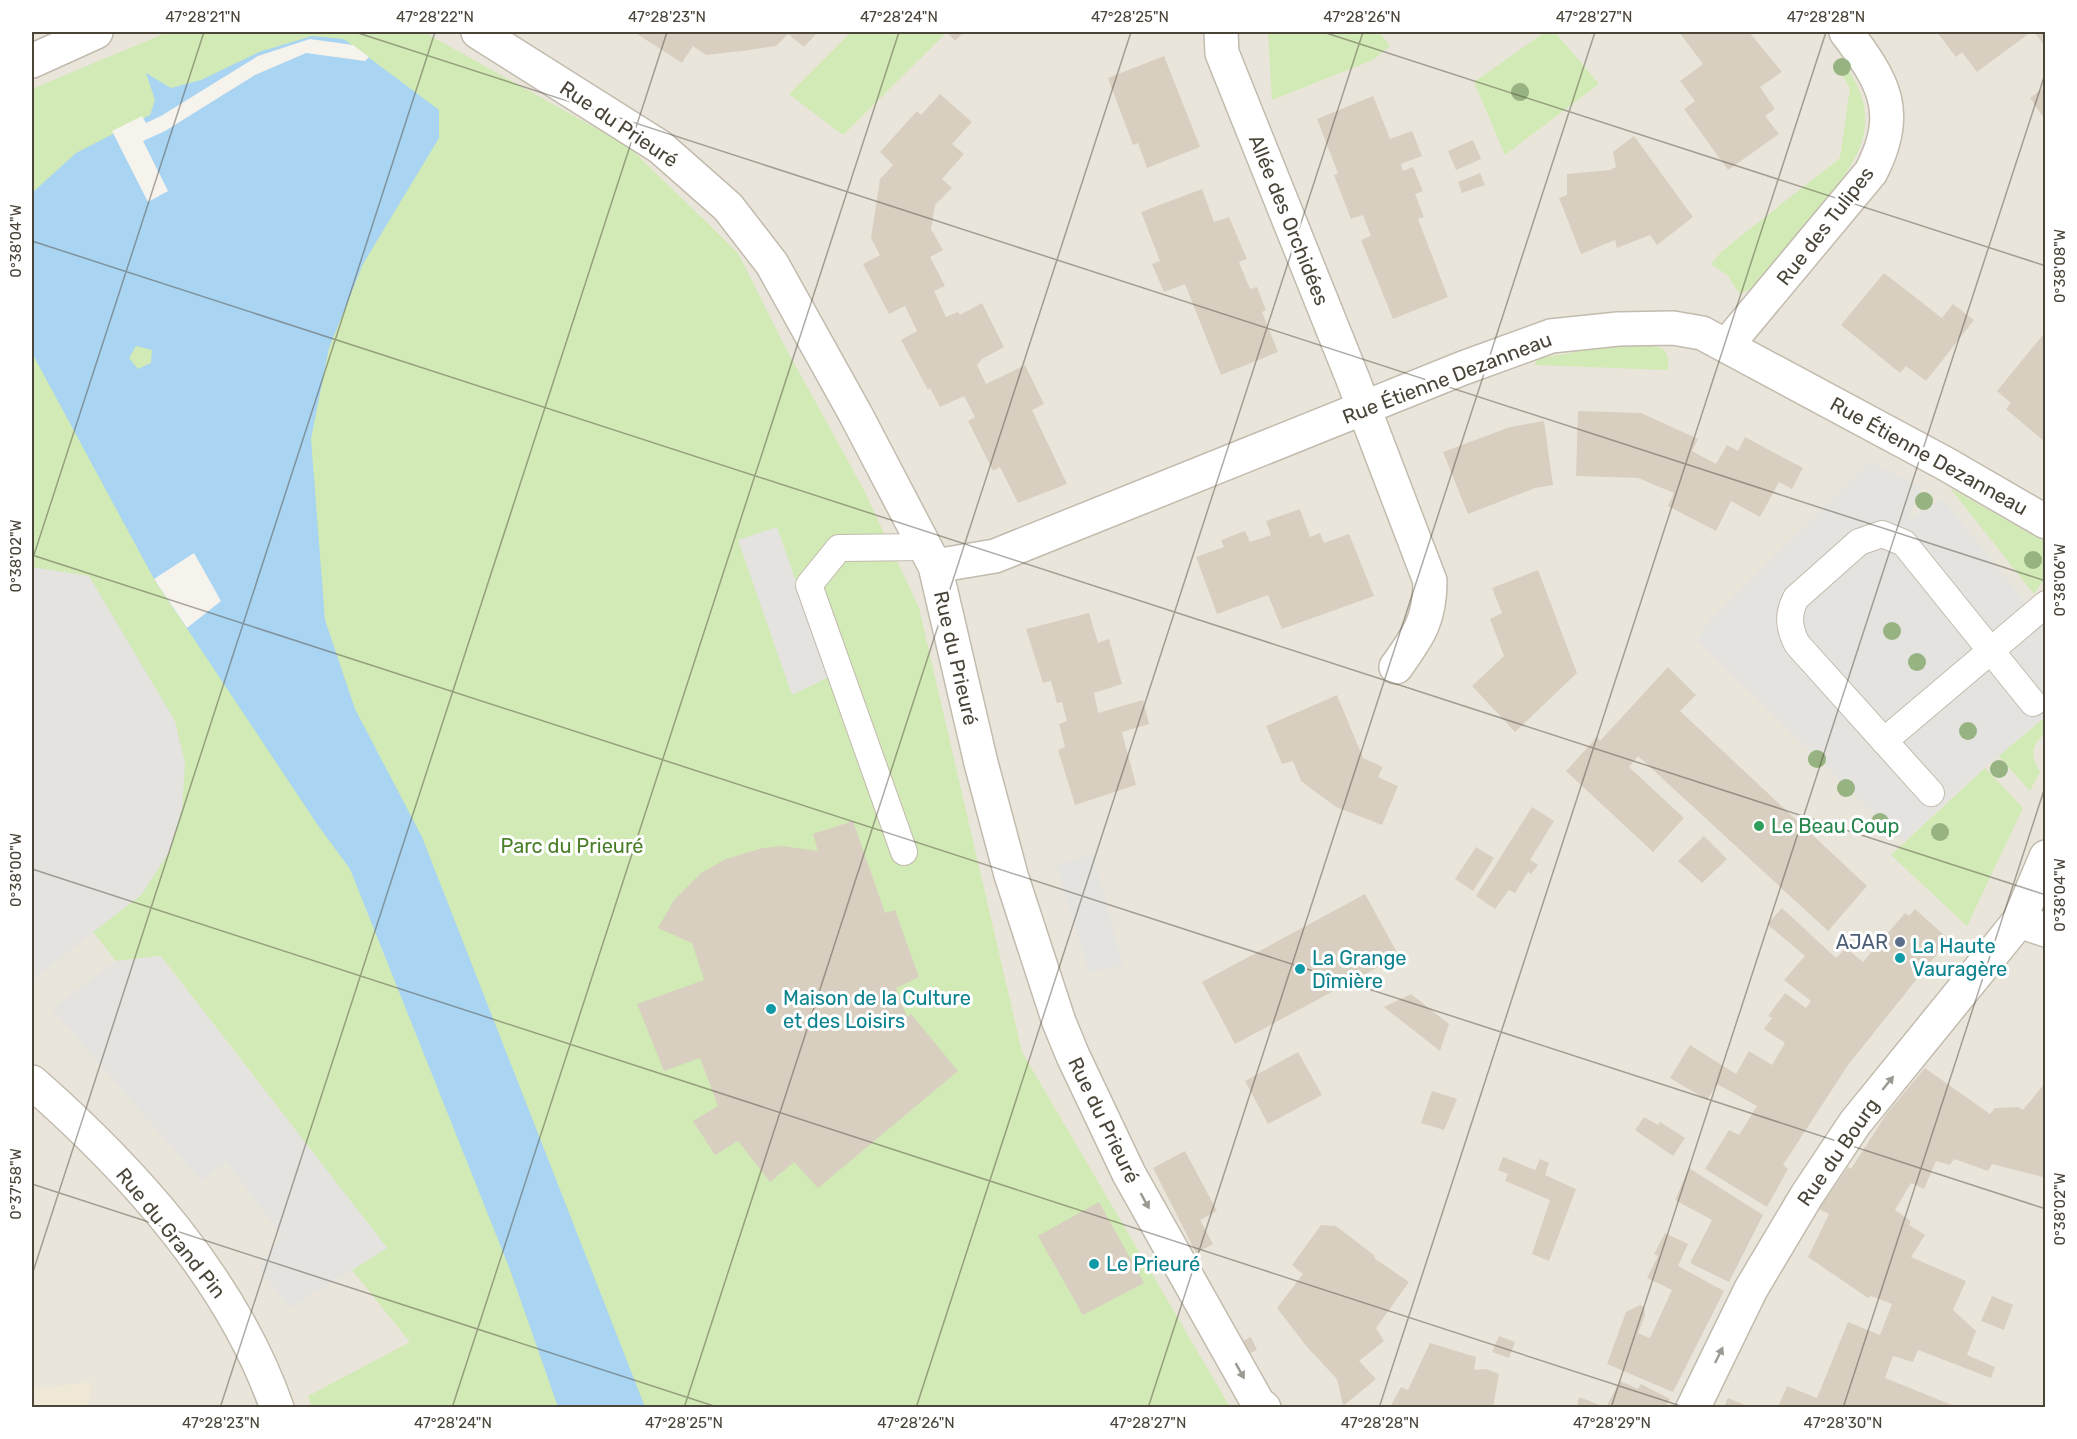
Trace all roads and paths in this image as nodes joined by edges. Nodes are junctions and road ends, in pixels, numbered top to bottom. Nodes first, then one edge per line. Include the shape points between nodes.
1 (96, 32) edge
2 (478, 32) edge
3 (1221, 32) edge
4 (1846, 32) edge
5 (32, 61) edge
6 (1727, 345) junction
7 (1363, 408) junction
8 (2046, 522) edge
9 (930, 557) junction
10 (2046, 604) edge
11 (1992, 650) junction
12 (1396, 667) dead end
13 (2034, 703) dead end
14 (1884, 741) junction
15 (1931, 793) dead end
16 (904, 852) dead end
17 (2046, 857) edge
18 (2032, 926) edge
19 (32, 1082) edge
20 (277, 1407) edge
21 (1264, 1407) edge
22 (1693, 1407) edge

1 - 5 street
2 - 9 street, Rue du Prieuré via 660,147 728,207 772,264
3 - 7 street, Allée des Orchidées via 1222,53
4 - 6 street, Rue des Tulipes via 1872,65 1881,84 1888,127 1882,150 1870,172
6 - 7 street, Rue Étienne Dezanneau via 1702,333 1673,328 1551,336
6 - 8 street, Rue Étienne Dezanneau
7 - 9 street, Rue Étienne Dezanneau via 995,556
7 - 12 street, Allée des Orchidées via 1430,581 1429,607 1422,630
9 - 16 lane via 838,548 809,585
9 -> 21 street, Rue du Prieuré via 1011,874 1059,1022 1098,1112 1258,1403
10 - 11 lane
11 - 13 lane
11 - 14 lane
11 - 14 lane via 1904,543 1882,534 1859,542 1796,598 1790,626 1797,644
14 - 15 lane
17 - 18 street, Rue du Bourg
22 -> 18 street, Rue du Bourg via 1751,1289 1855,1123
19 - 20 street, Rue du Grand Pin via 79,1123 163,1216 219,1291

